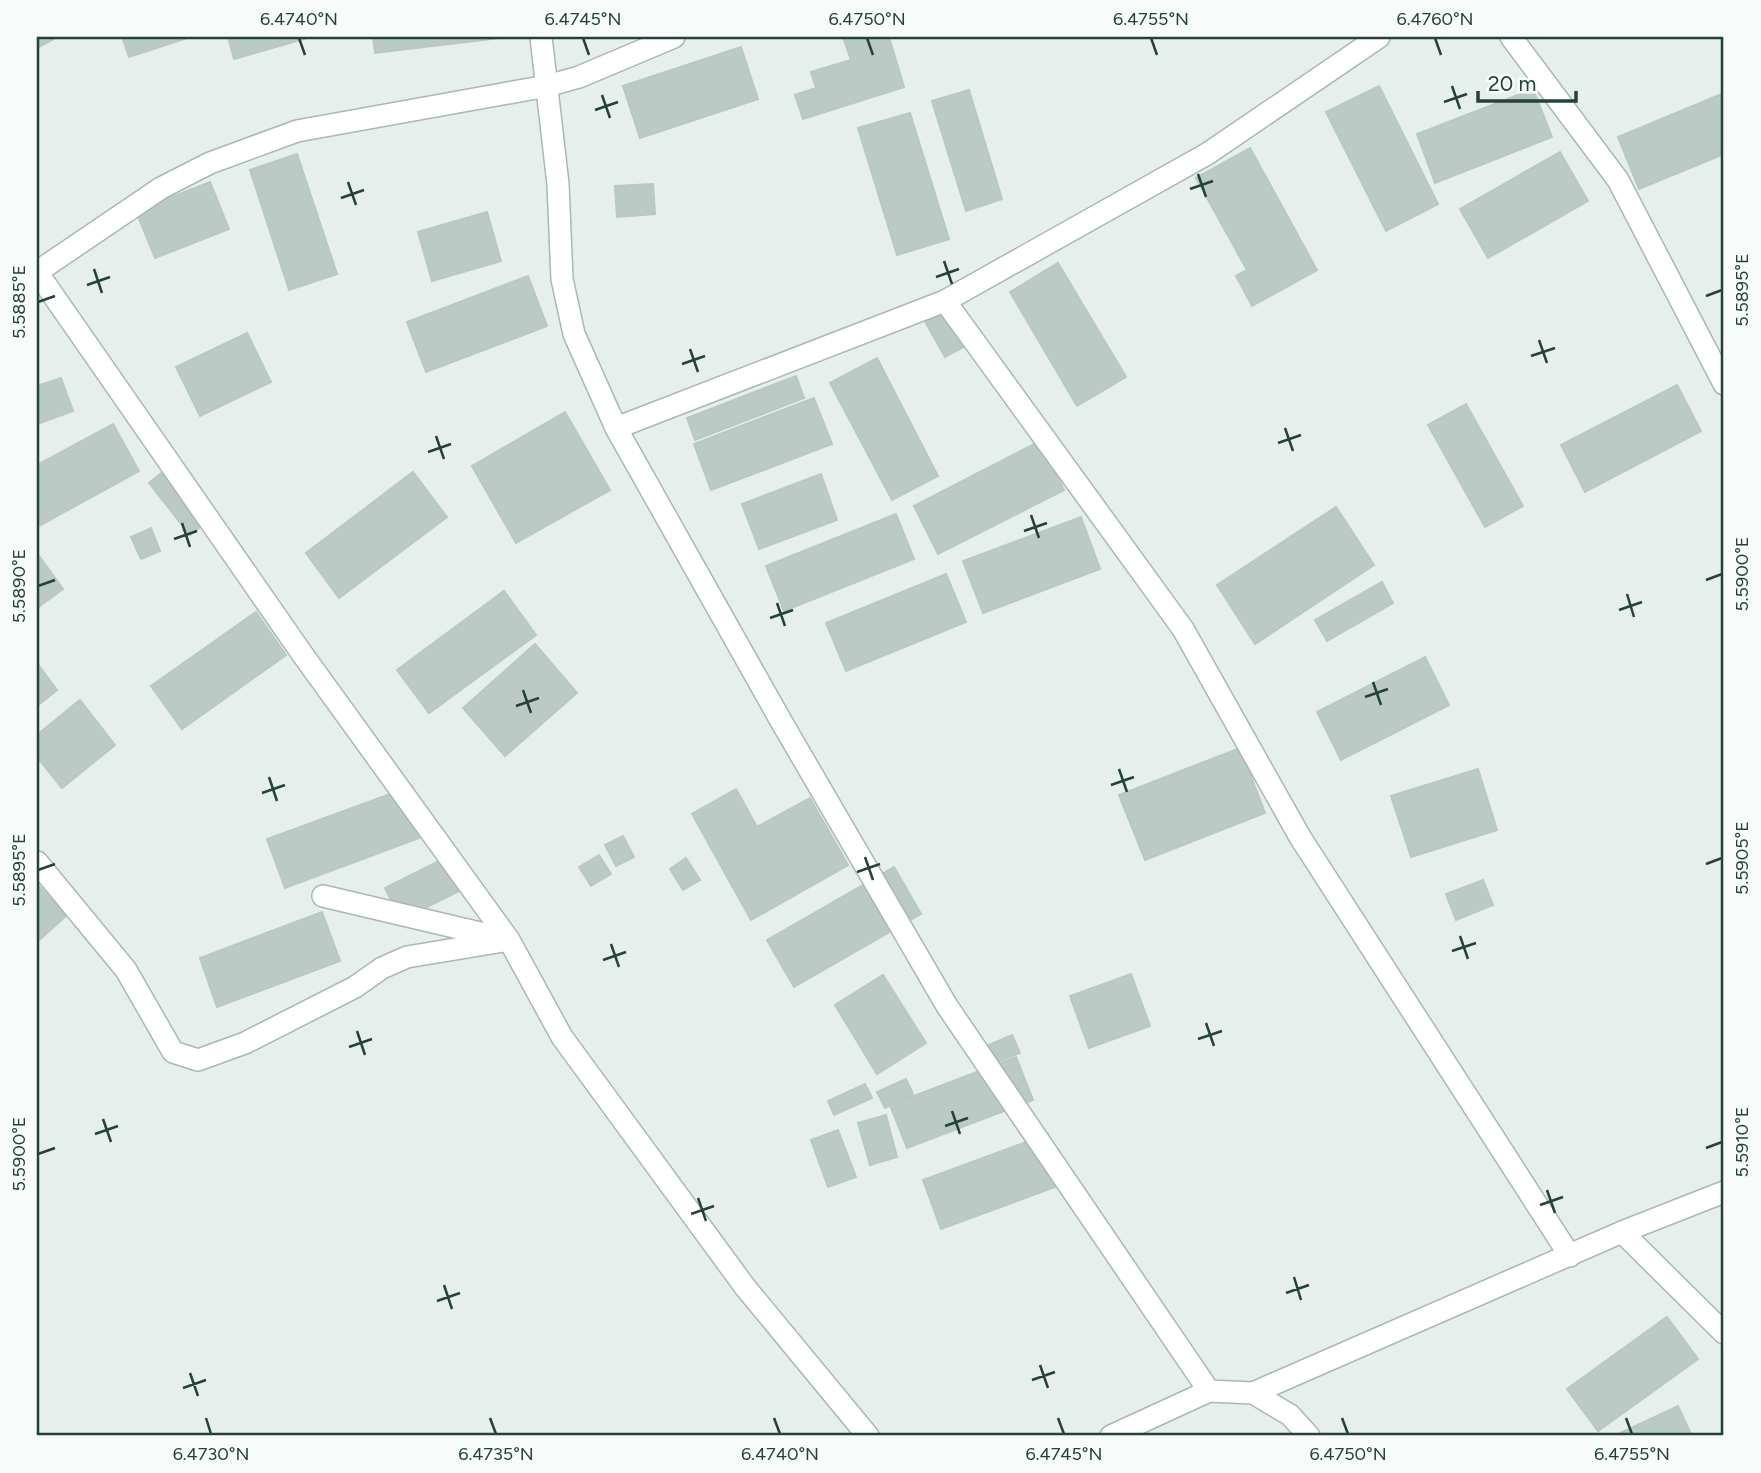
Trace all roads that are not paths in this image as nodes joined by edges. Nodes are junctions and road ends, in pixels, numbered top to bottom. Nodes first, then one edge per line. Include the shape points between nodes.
1 (541, 37) edge
2 (674, 37) edge
3 (1379, 37) edge
4 (1511, 37) edge
5 (547, 86) junction
6 (945, 301) junction
7 (1724, 384) edge
8 (616, 428) junction
9 (37, 862) edge
10 (323, 896) dead end
11 (509, 940) junction
12 (1724, 1192) edge
13 (1622, 1233) junction
14 (1570, 1256) junction
15 (1724, 1333) edge
16 (1209, 1391) junction
17 (1253, 1393) junction
18 (868, 1436) edge
19 (1111, 1436) edge
20 (1309, 1436) edge

1 - 5 street
2 - 5 street
3 - 6 street via 1207,154
4 - 7 street via 1618,180
5 - 8 street via 562,279 574,334
5 - 11 street via 286,135 210,163 161,188 37,272 303,655
6 - 8 street
6 - 14 street via 1183,629 1300,837
8 - 16 street via 947,1006
9 - 11 street via 126,970 173,1052 198,1060 245,1043 407,957
10 - 11 street
11 - 18 street via 562,1037 745,1287
12 - 13 street
13 - 14 street
13 - 15 street
14 - 17 street
16 - 17 street
16 - 19 street
17 - 20 street via 1290,1415

